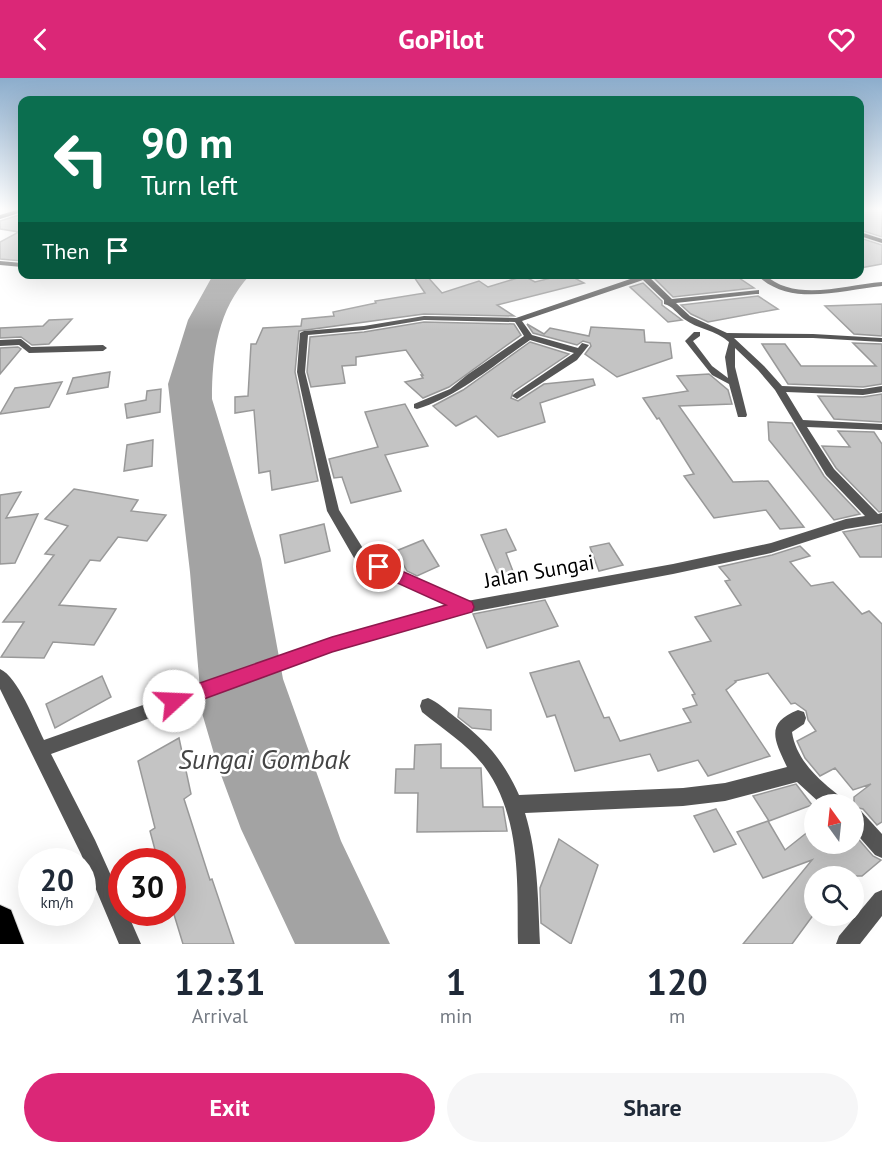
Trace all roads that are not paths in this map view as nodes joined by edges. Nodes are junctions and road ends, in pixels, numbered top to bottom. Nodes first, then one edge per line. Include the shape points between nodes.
1 (0, 263) edge
2 (18, 265) edge
3 (633, 279) edge
4 (645, 279) edge
5 (765, 279) edge
6 (882, 284) edge
7 (756, 292) dead end
8 (668, 302) junction
9 (517, 320) junction
10 (698, 334) dead end
11 (530, 337) junction
12 (730, 338) junction
13 (882, 340) edge
14 (0, 343) edge
15 (103, 348) dead end
16 (735, 382) junction
17 (779, 389) junction
18 (882, 389) edge
19 (517, 396) dead end
20 (417, 406) dead end
21 (742, 415) dead end
22 (799, 423) junction
23 (882, 427) edge
24 (879, 518) edge
25 (466, 607) junction
26 (0, 676) edge
27 (428, 706) dead end
28 (798, 718) dead end
29 (39, 750) junction
30 (800, 772) junction
31 (822, 794) edge
32 (516, 804) junction
33 (864, 829) edge
34 (882, 848) edge
35 (882, 900) edge
36 (0, 921) edge
37 (8, 944) edge
38 (130, 944) edge
39 (529, 944) edge
40 (847, 944) edge

1 - 2 street
3 - 9 street
4 - 8 street
5 - 6 street via 793,292
7 - 8 street
8 - 12 street via 687,318
9 - 11 street
9 - 25 street via 424,318 307,332 303,336 301,372 333,512 359,554
10 - 16 street via 689,341 703,360 723,380
11 - 19 street via 581,348 574,358
11 - 20 street via 453,391
12 - 13 street via 813,336
12 - 16 street via 729,363
12 - 17 street
14 - 15 street via 21,342 29,350
16 - 21 street
17 - 18 street
17 - 22 street
22 - 23 street
22 - 24 street via 830,472
24 - 25 street, Jalan Sungai via 739,555
25 - 29 street, Jalan Sungai via 332,645
26 - 29 street
27 - 32 street via 490,760
28 - 30 street via 783,728
29 - 38 street via 88,847
30 - 31 street
30 - 32 street via 725,792 683,797
32 - 39 street via 525,851
33 - 34 street
35 - 40 street
36 - 37 highway

